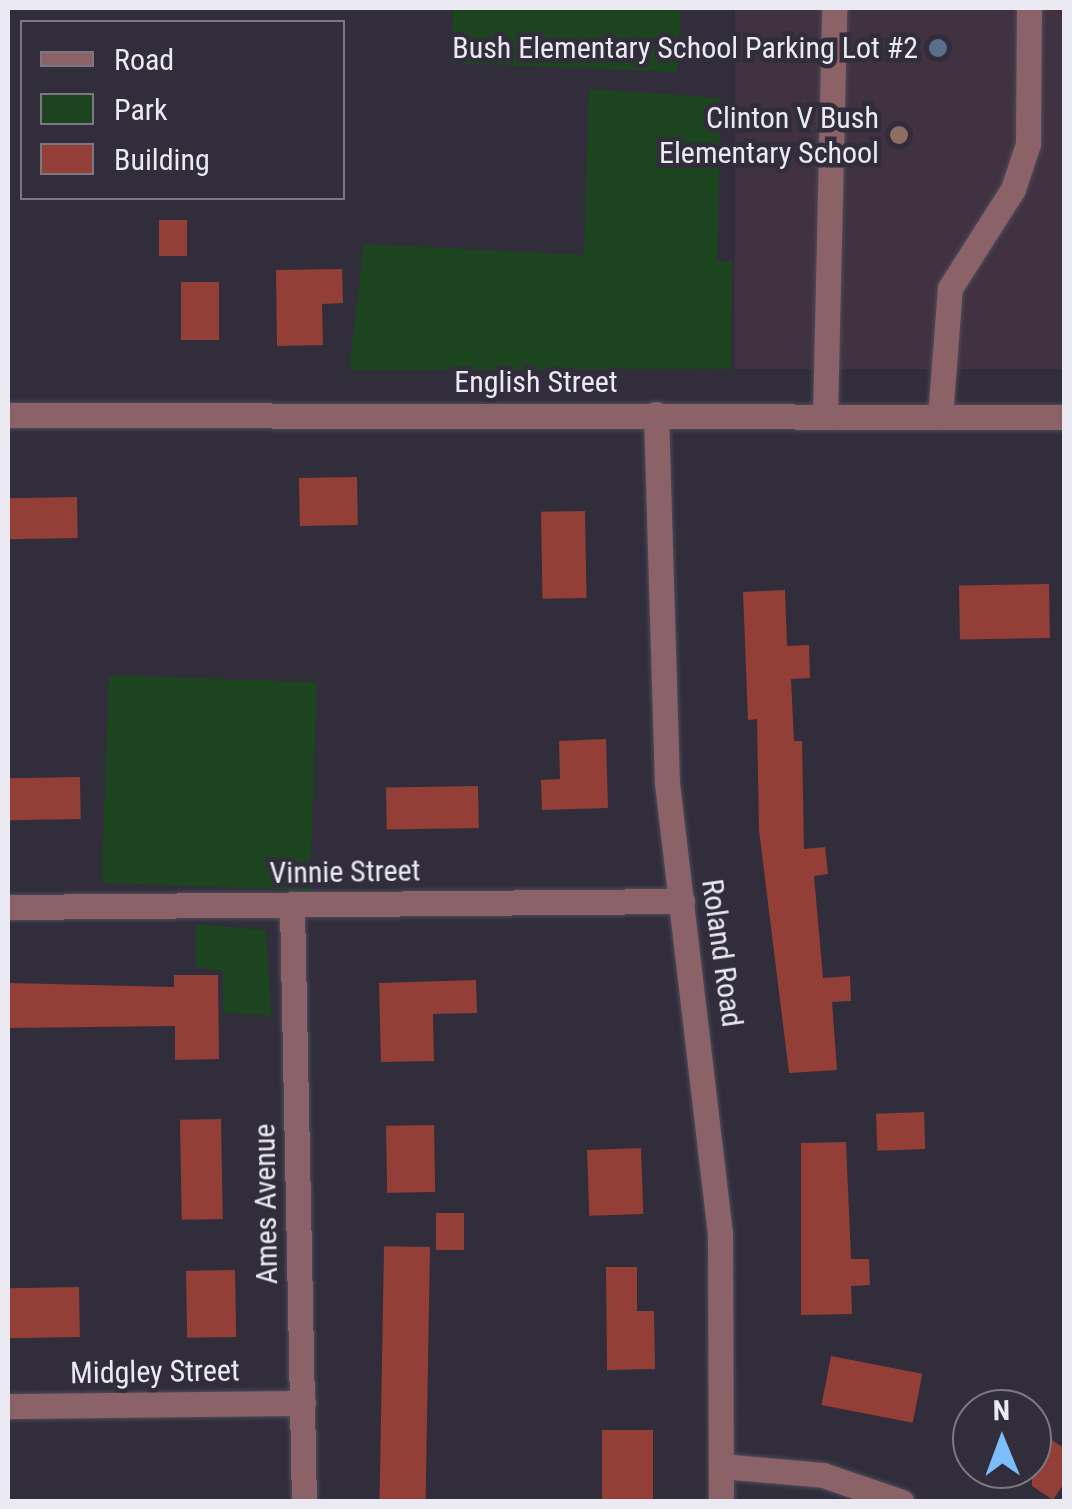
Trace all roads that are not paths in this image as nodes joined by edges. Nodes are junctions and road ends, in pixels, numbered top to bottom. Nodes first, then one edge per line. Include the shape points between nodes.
1 (834, 8) edge
2 (1028, 8) edge
3 (656, 414) junction
4 (8, 415) edge
5 (825, 416) junction
6 (940, 417) junction
7 (1064, 417) edge
8 (682, 901) junction
9 (292, 906) junction
10 (8, 908) edge
11 (303, 1403) junction
12 (8, 1406) edge
13 (721, 1466) junction
14 (304, 1502) edge
15 (721, 1502) edge
16 (902, 1502) edge

1 - 5 street
2 - 6 street via 1028,144 1013,188 950,288
3 - 4 street, English Street
3 - 5 street, English Street
3 - 8 street, Roland Road via 661,708
5 - 6 street, English Street
6 - 7 street, English Street
8 - 9 street, Vinnie Street
8 - 13 street, Roland Road via 720,1234
9 - 10 street, Vinnie Street
9 - 11 street, Ames Avenue
11 - 12 street, Midgley Street
11 - 14 street, Ames Avenue
13 - 15 street, Roland Road
13 - 16 street via 823,1475

